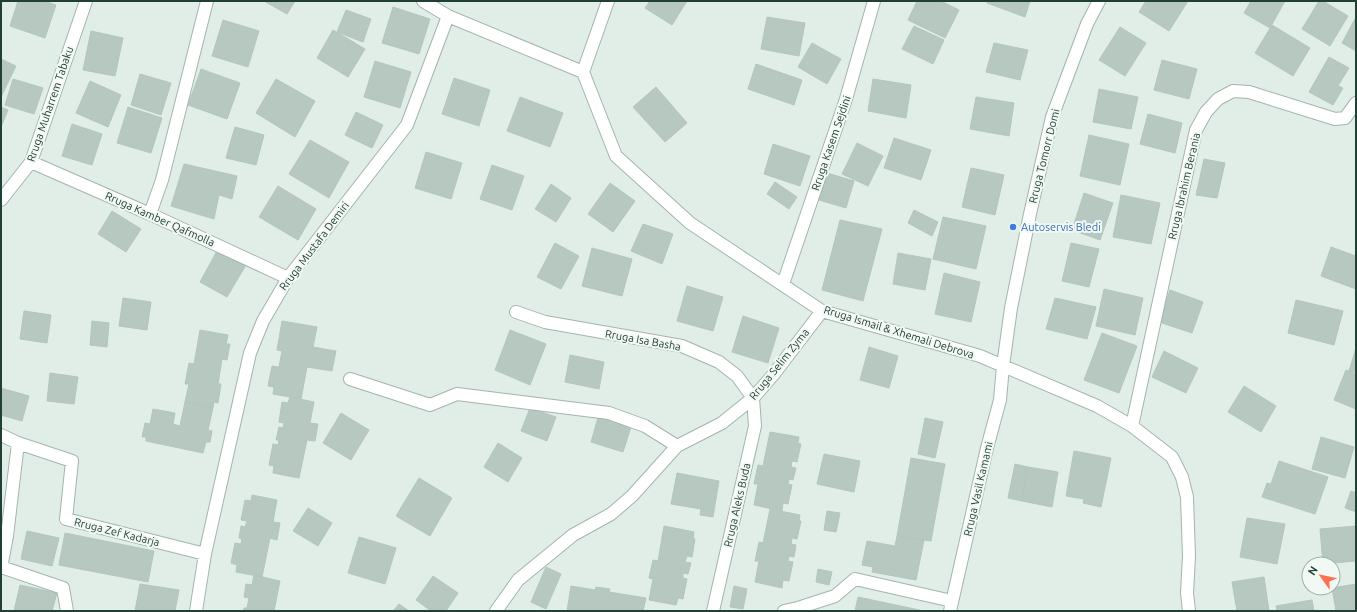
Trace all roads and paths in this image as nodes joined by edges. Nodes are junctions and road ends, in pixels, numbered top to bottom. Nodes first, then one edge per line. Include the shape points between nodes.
1 (86, 1) edge
2 (207, 1) edge
3 (424, 1) edge
4 (608, 1) edge
5 (874, 1) edge
6 (1099, 1) edge
7 (448, 16) junction
8 (583, 72) junction
9 (1356, 103) edge
10 (32, 162) junction
11 (1, 200) edge
12 (150, 214) junction
13 (288, 278) junction
14 (783, 284) junction
15 (822, 311) junction
16 (516, 312) dead end
17 (1003, 366) junction
18 (350, 380) dead end
19 (753, 398) junction
20 (1132, 426) junction
21 (1, 435) edge
22 (18, 443) junction
23 (677, 446) junction
24 (205, 554) junction
25 (1, 568) edge
26 (951, 606) edge
27 (67, 611) edge
28 (196, 611) edge
29 (496, 611) edge
30 (713, 611) edge
31 (784, 611) edge
32 (1189, 611) edge

1 - 10 street, Rruga Muharrem Tabaku
2 - 12 street via 162,180
3 - 7 street
4 - 8 street
5 - 14 street, Rruga Kasem Sejdini via 846,99
6 - 17 street, Rruga Tomorr Domi via 1087,24 1052,117 1011,308
7 - 8 street
7 - 13 street, Rruga Mustafa Demiri via 407,125
8 - 14 street, Rruga Ismail & Xhemali Debrova via 616,156 690,223
9 - 20 street, Rruga Ibrahim Berania via 1345,118 1335,119 1249,92 1233,91 1218,100 1206,112 1196,130
10 - 11 street, Rruga Muharrem Tabaku
10 - 12 street, Rruga Kamber Qafmolla
12 - 13 street, Rruga Kamber Qafmolla
13 - 24 street, Rruga Mustafa Demiri via 263,321 250,353
14 - 15 street, Rruga Ismail & Xhemali Debrova
15 - 17 street, Rruga Ismail & Xhemali Debrova via 980,356
15 - 19 street, Rruga Selim Zyma
16 - 19 street, Rruga Isa Basha via 545,322 682,346 719,362 737,376
17 - 20 street, Rruga Ismail & Xhemali Debrova via 1097,406
17 - 26 street, Rruga Vasil Kamami via 1000,400
18 - 23 street via 430,405 457,394 609,412 645,426
19 - 23 street, Rruga Selim Zyma via 722,423
19 - 30 street, Rruga Aleks Buda via 755,426
20 - 32 street, Rruga Ismail & Xhemali Debrova via 1172,457 1182,477 1189,524 1186,593
21 - 22 street, Rruga Zef Kadarja
22 - 24 street, Rruga Zef Kadarja via 72,461 66,519
22 - 25 street
23 - 29 street, Rruga Selim Zyma via 632,496 612,514 573,534 518,580
24 - 28 street, Rruga Mustafa Demiri
25 - 27 street via 63,588
26 - 31 street via 855,579 835,596

